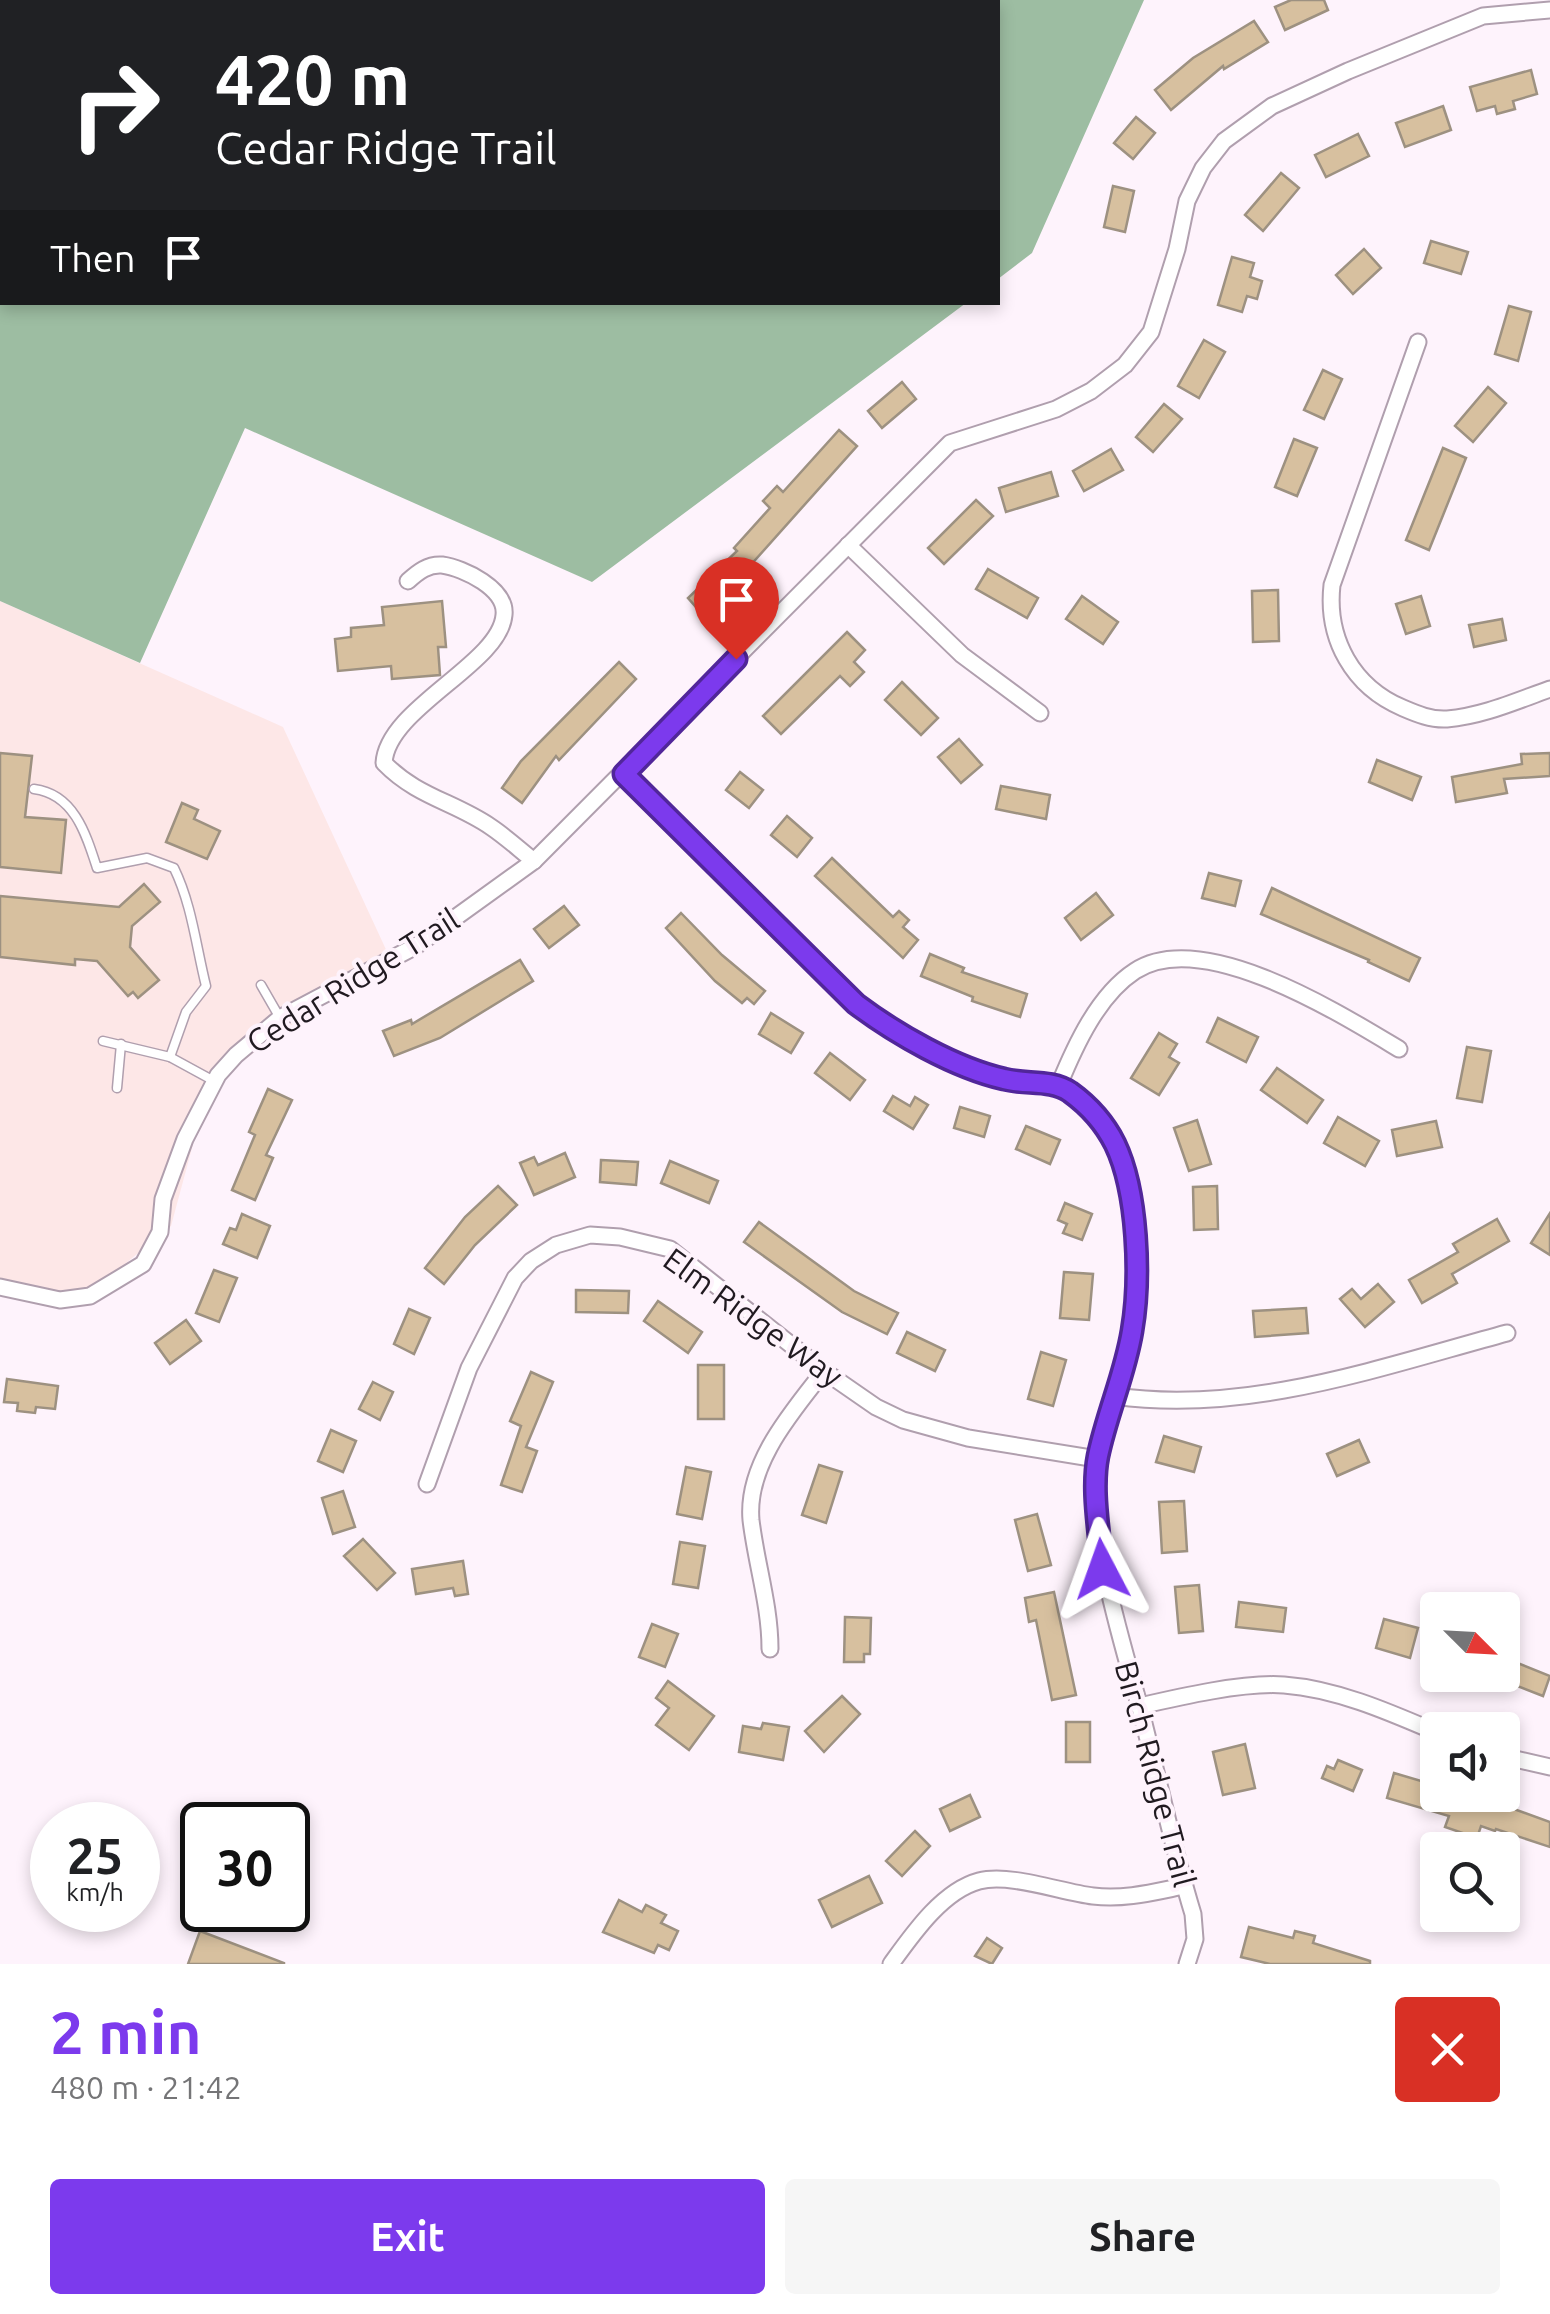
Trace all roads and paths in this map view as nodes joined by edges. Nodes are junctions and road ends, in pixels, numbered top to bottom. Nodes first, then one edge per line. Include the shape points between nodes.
1 (1550, 10) edge
2 (1418, 342) dead end
3 (848, 545) junction
4 (408, 581) dead end
5 (1550, 689) edge
6 (1040, 714) dead end
7 (624, 774) junction
8 (34, 789) dead end
9 (534, 861) junction
10 (261, 985) dead end
11 (280, 1018) junction
12 (104, 1041) dead end
13 (121, 1044) junction
14 (1399, 1048) dead end
15 (170, 1057) junction
16 (214, 1082) junction
17 (1059, 1085) junction
18 (117, 1088) dead end
19 (0, 1287) edge
20 (1507, 1333) dead end
21 (824, 1371) junction
22 (1116, 1396) junction
23 (1097, 1459) junction
24 (428, 1484) dead end
25 (770, 1649) dead end
26 (1140, 1706) junction
27 (1420, 1725) edge
28 (1520, 1760) edge
29 (1550, 1768) edge
30 (1184, 1886) junction
31 (890, 1964) edge
32 (1187, 1964) edge

1 - 3 street, Cedar Ridge Trail via 1482,16 1272,106 1224,141 1187,201 1151,332 1125,365 1056,409 950,442
2 - 5 street via 1332,585 1332,620 1343,654 1383,700 1443,720
3 - 6 street via 962,655
3 - 7 street, Cedar Ridge Trail
4 - 9 street via 421,568 442,565 464,573 490,586 504,617 476,658 394,731 384,762 437,802 489,825
7 - 9 street, Cedar Ridge Trail
7 - 17 street via 856,1004 889,1028 1004,1080
8 - 15 lane via 50,791 70,808 97,868 147,858 174,868 190,903 206,986 186,1012
9 - 11 street, Cedar Ridge Trail via 416,946
10 - 11 lane
11 - 16 street, Cedar Ridge Trail
12 - 13 lane
13 - 15 lane
13 - 18 lane
14 - 17 street via 1237,965 1154,961 1118,983
15 - 16 lane
16 - 19 street, Cedar Ridge Trail via 185,1139 163,1199 160,1232 143,1264 90,1296 60,1300
17 - 22 street, Birch Ridge Trail via 1106,1128 1127,1180 1137,1290
20 - 22 street via 1312,1384 1172,1400
21 - 23 street, Elm Ridge Way via 903,1420
21 - 24 street, Elm Ridge Way via 670,1250 620,1237 573,1240 531,1261 515,1278 468,1368
21 - 25 street via 766,1454 754,1484 750,1516
22 - 23 street, Birch Ridge Trail
23 - 26 street, Birch Ridge Trail via 1102,1569
26 - 27 street via 1282,1684 1345,1697
26 - 30 street, Birch Ridge Trail
28 - 29 street
30 - 31 street via 1096,1897 994,1878 976,1882 949,1897
30 - 32 street, Birch Ridge Trail via 1195,1938

